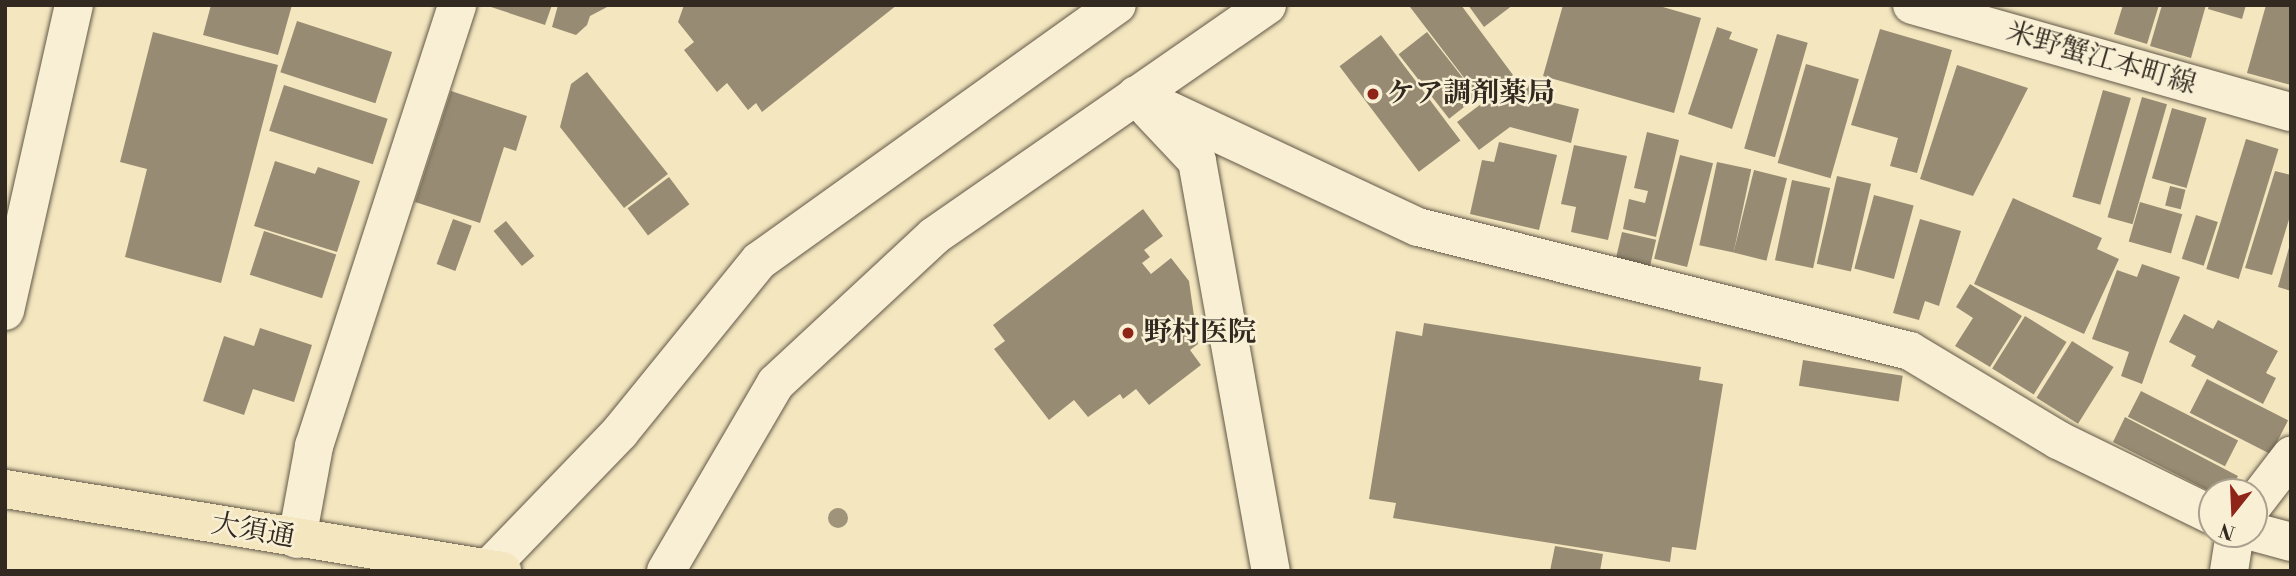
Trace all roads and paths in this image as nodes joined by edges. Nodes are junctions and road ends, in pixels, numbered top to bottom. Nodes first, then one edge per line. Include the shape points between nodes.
1 (74, 5) edge
2 (457, 5) edge
3 (1117, 5) edge
4 (1267, 5) edge
5 (1912, 5) edge
6 (1136, 96) junction
7 (2291, 112) edge
8 (5, 311) edge
9 (2291, 456) edge
10 (2268, 486) edge
11 (5, 489) edge
12 (2198, 508) edge
13 (2268, 536) edge
14 (297, 539) junction
15 (2291, 542) edge
16 (2232, 548) edge
17 (491, 570) edge
18 (666, 571) edge
19 (1271, 571) edge
20 (2228, 571) edge

1 - 8 street
2 - 14 street via 314,446
3 - 17 street via 759,261 620,432
4 - 6 street
5 - 7 street, 米野蟹江本町線
6 - 12 street via 1418,227 1910,351 2058,440
6 - 18 street via 934,236 776,383
6 - 19 street via 1197,161
9 - 10 street
11 - 14 main road, 大須通
13 - 15 street
14 - 17 main road, 大須通
16 - 20 street

